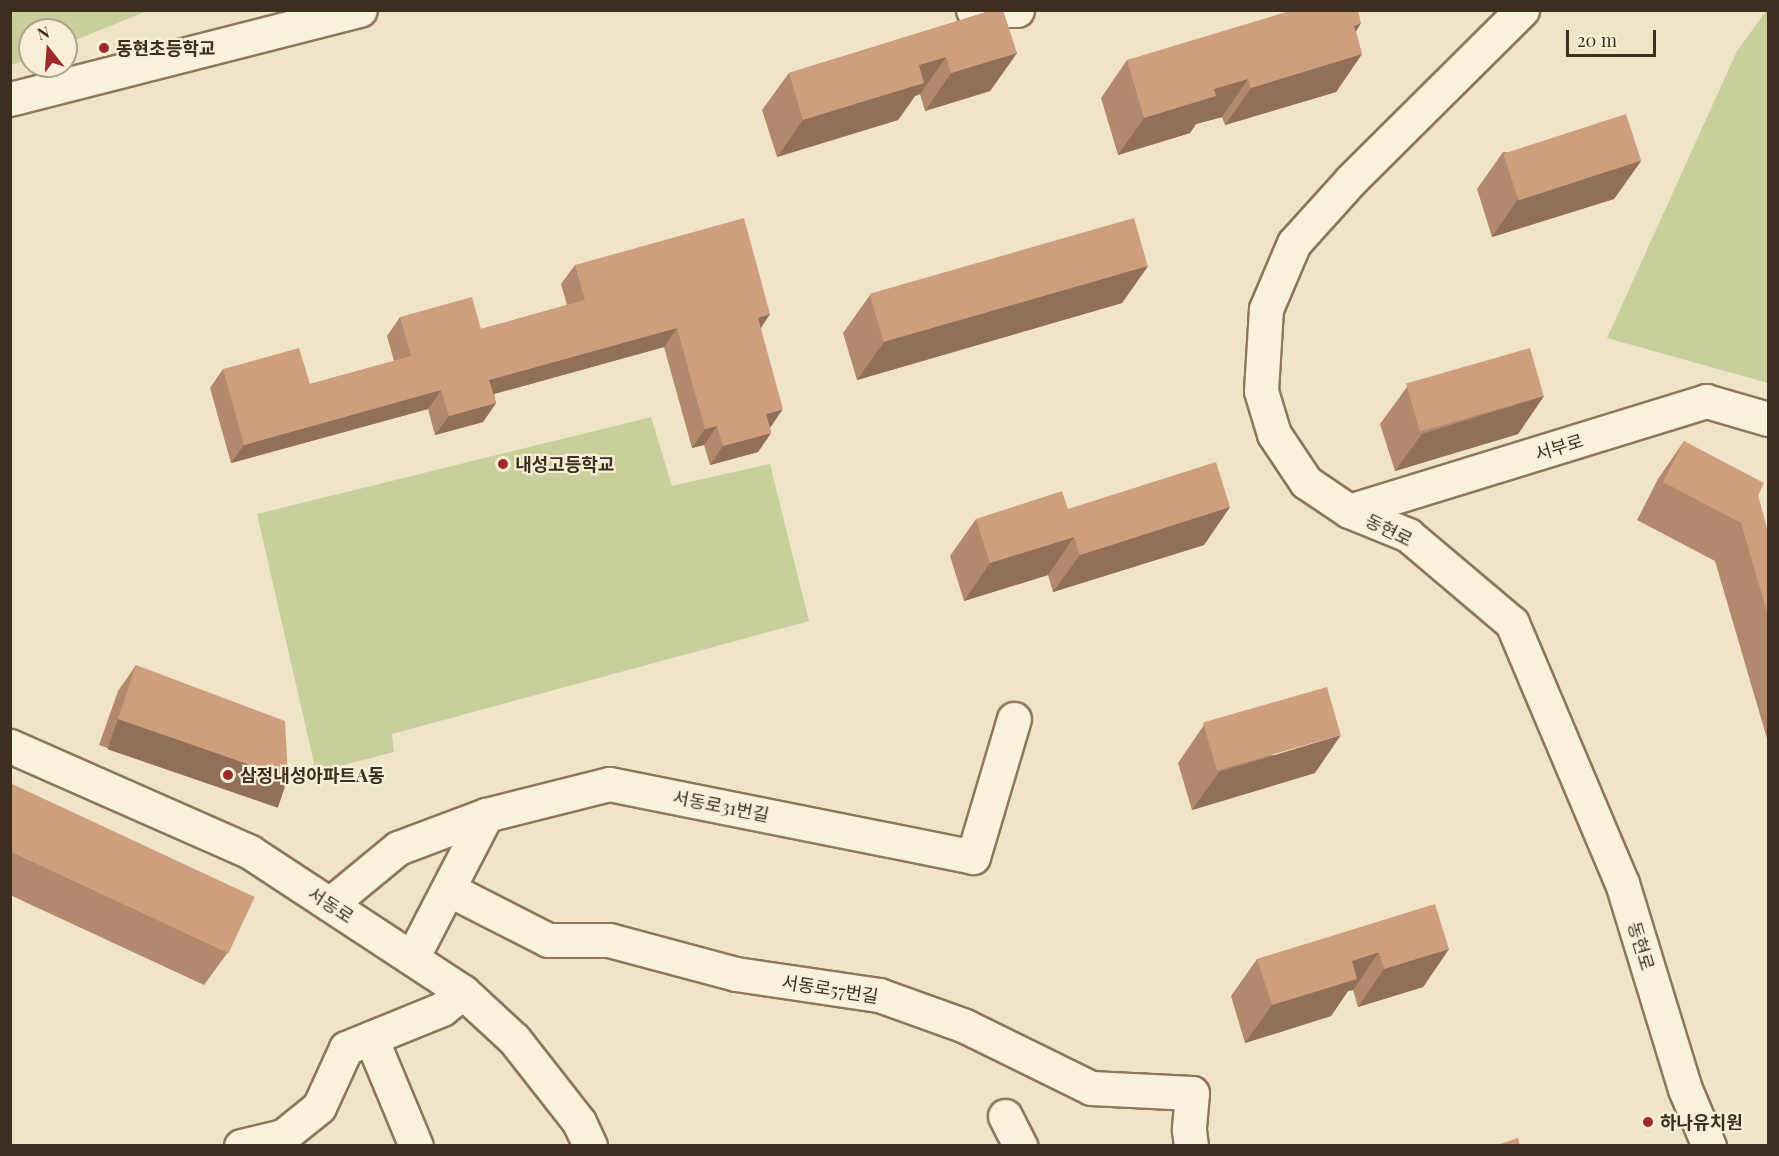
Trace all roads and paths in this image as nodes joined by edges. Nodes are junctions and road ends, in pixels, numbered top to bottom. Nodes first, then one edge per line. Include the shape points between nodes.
1 (360, 10) edge
2 (973, 10) edge
3 (1017, 10) edge
4 (1519, 12) edge
5 (10, 99) edge
6 (1768, 419) edge
7 (1349, 511) junction
8 (1014, 719) dead end
9 (10, 746) edge
10 (486, 815) junction
11 (448, 889) junction
12 (330, 904) junction
13 (412, 958) junction
14 (463, 992) junction
15 (371, 1038) junction
16 (1005, 1116) dead end
17 (285, 1141) edge
18 (241, 1146) edge
19 (416, 1146) edge
20 (591, 1146) edge
21 (1020, 1146) edge
22 (1191, 1146) edge
23 (1709, 1146) edge

1 - 5 street
2 - 3 street
4 - 7 street, 동현로 via 1351,180 1294,243 1266,309 1261,391 1274,434 1306,482
6 - 7 street, 서부로 via 1707,402
7 - 23 street, 동현로 via 1408,535 1512,623 1622,883 1685,1089
8 - 10 street, 서동로31번길 via 973,857 609,784
9 - 12 street, 서동로 via 250,852
10 - 11 street
10 - 12 street via 398,848
11 - 13 street
11 - 22 street, 서동로57번길 via 548,940 609,940 736,974 879,995 965,1026 1091,1088 1192,1093
12 - 13 street, 서동로
13 - 14 street, 서동로
14 - 15 street via 442,1009
14 - 20 street, 서동로 via 514,1040 579,1122
15 - 17 street via 346,1048 319,1107
15 - 19 street
16 - 21 street
17 - 18 street

